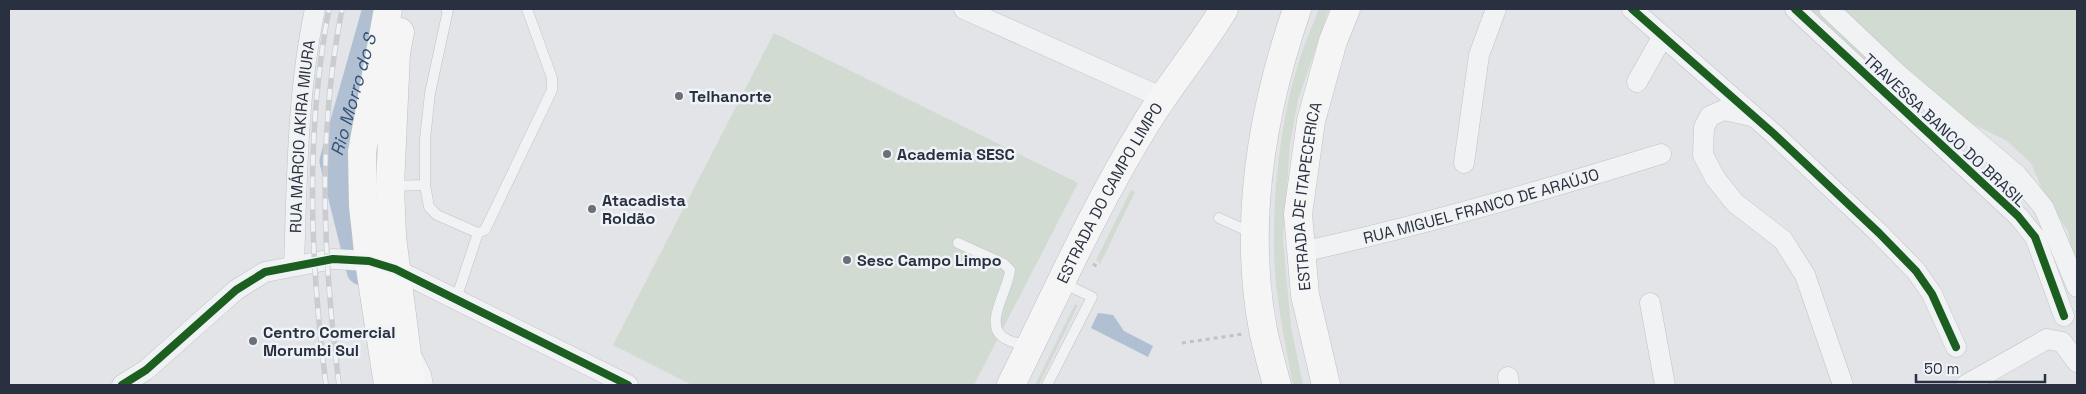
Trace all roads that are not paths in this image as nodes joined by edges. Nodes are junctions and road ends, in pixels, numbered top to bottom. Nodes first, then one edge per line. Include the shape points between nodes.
1 (315, 9) edge
2 (388, 9) edge
3 (405, 9) edge
4 (448, 9) edge
5 (527, 9) edge
6 (964, 9) edge
7 (1224, 9) edge
8 (1296, 9) edge
9 (1346, 9) edge
10 (1496, 9) edge
11 (1632, 9) edge
12 (1795, 9) edge
13 (1829, 9) edge
14 (1663, 36) junction
15 (1637, 82) dead end
16 (1163, 98) junction
17 (1755, 118) junction
18 (1661, 154) dead end
19 (1464, 163) dead end
20 (425, 185) junction
21 (390, 186) junction
22 (1219, 218) dead end
23 (478, 233) junction
24 (1255, 234) junction
25 (958, 243) dead end
26 (1301, 252) junction
27 (369, 261) junction
28 (294, 266) junction
29 (395, 269) junction
30 (1062, 282) junction
31 (2077, 287) edge
32 (456, 300) junction
33 (1650, 303) dead end
34 (2064, 316) dead end
35 (404, 338) junction
36 (1030, 346) junction
37 (1956, 346) dead end
38 (2077, 362) edge
39 (122, 385) edge
40 (388, 385) edge
41 (412, 385) edge
42 (428, 385) edge
43 (628, 385) edge
44 (1011, 385) edge
45 (1046, 385) edge
46 (1277, 385) edge
47 (1326, 385) edge
48 (1665, 385) edge
49 (1844, 385) edge
50 (1966, 385) edge

1 - 28 street, RUA MÁRCIO AKIRA MIURA via 306,51
2 - 27 main road via 362,152
3 - 21 main road via 396,53
4 - 20 lane via 429,101
5 - 23 lane via 552,78 552,90 484,230
6 - 16 street
7 - 16 main road, ESTRADA DO CAMPO LIMPO
8 - 24 main road via 1268,108
9 - 26 main road, ESTRADA DE ITAPECERICA via 1333,41 1311,121 1298,214
10 - 19 street via 1479,55
11 - 14 street
12 - 34 street, TRAVESSA BANCO DO BRASIL via 2018,216 2035,238
13 - 31 street via 1901,77 2017,175 2044,208
14 - 15 street
14 - 17 street
16 - 30 main road, ESTRADA DO CAMPO LIMPO via 1113,178
17 - 37 street via 1879,233 1916,272 1932,294
17 - 49 street via 1724,110 1710,116 1704,127 1703,155 1734,203 1783,240 1805,275
18 - 26 street, RUA MIGUEL FRANCO DE ARAÚJO via 1472,210
20 - 21 lane
20 - 23 lane via 429,207 437,215
21 - 29 main road
22 - 24 lane
23 - 32 lane
24 - 46 main road via 1263,330
25 - 36 lane via 1004,264 1010,270 995,318 996,327 1005,339
26 - 47 main road, ESTRADA DE ITAPECERICA via 1305,296
27 - 28 street via 333,258
27 - 29 street
27 - 40 main road
28 - 39 street via 265,272 236,290 146,370
29 - 32 street
29 - 35 main road
30 - 36 main road, ESTRADA DO CAMPO LIMPO
30 - 45 lane via 1092,297
32 - 43 street
33 - 48 street
35 - 41 main road
35 - 42 lane via 422,364
36 - 44 main road, ESTRADA DO CAMPO LIMPO
38 - 50 street via 2066,346 2053,339 2040,341

